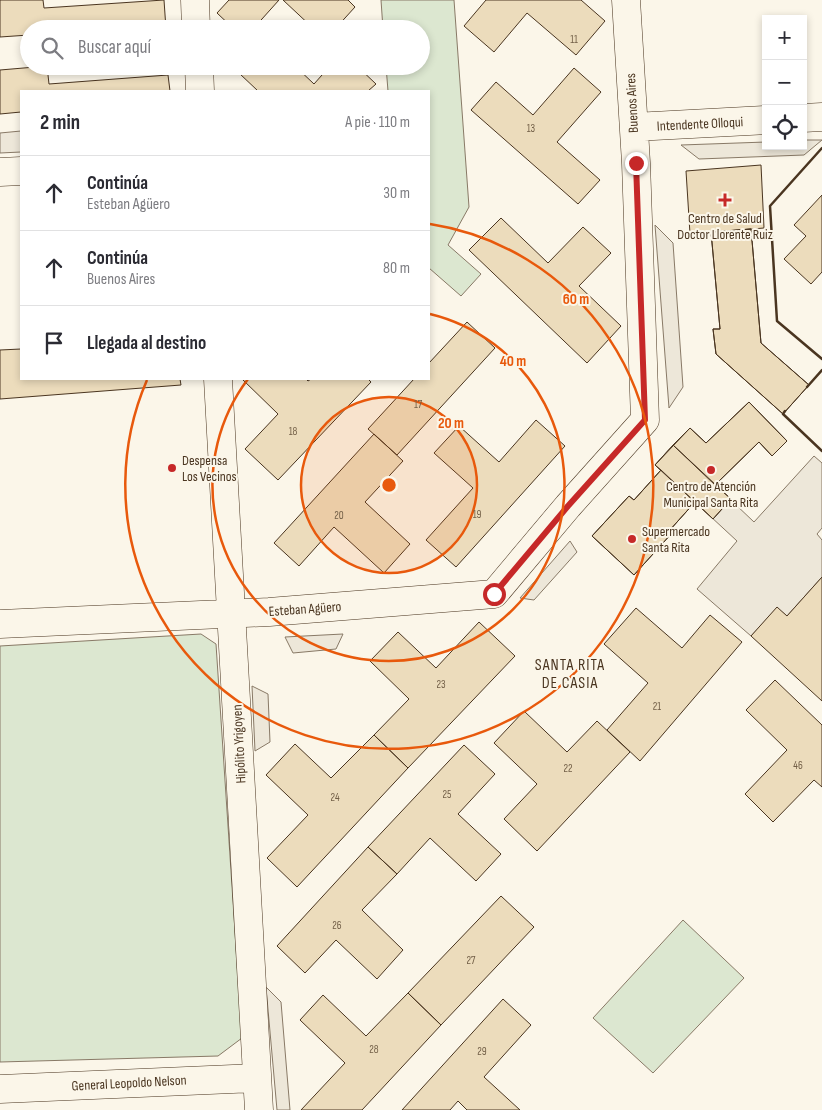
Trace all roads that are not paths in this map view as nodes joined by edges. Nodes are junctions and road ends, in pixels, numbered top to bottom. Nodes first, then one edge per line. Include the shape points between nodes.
1 (195, 0) edge
2 (626, 0) edge
3 (196, 20) edge
4 (199, 75) edge
5 (200, 90) edge
6 (822, 117) edge
7 (807, 118) edge
8 (762, 120) edge
9 (634, 127) junction
10 (20, 171) edge
11 (0, 172) edge
12 (218, 380) edge
13 (568, 506) joint
14 (232, 613) junction
15 (0, 624) edge
16 (257, 1078) junction
17 (0, 1089) edge
18 (259, 1110) edge

1 - 3 street
2 - 9 street, Buenos Aires
4 - 5 street
6 - 7 street
8 - 9 street, Intendente Olloqui
9 - 13 street, Buenos Aires via 645,420
10 - 11 street
12 - 14 street, Hipólito Yrigoyen
13 - 14 street, Esteban Agüero via 494,594
14 - 15 street, Esteban Agüero
14 - 16 street, Hipólito Yrigoyen
16 - 17 street, General Leopoldo Nelson
16 - 18 street, Hipólito Yrigoyen

